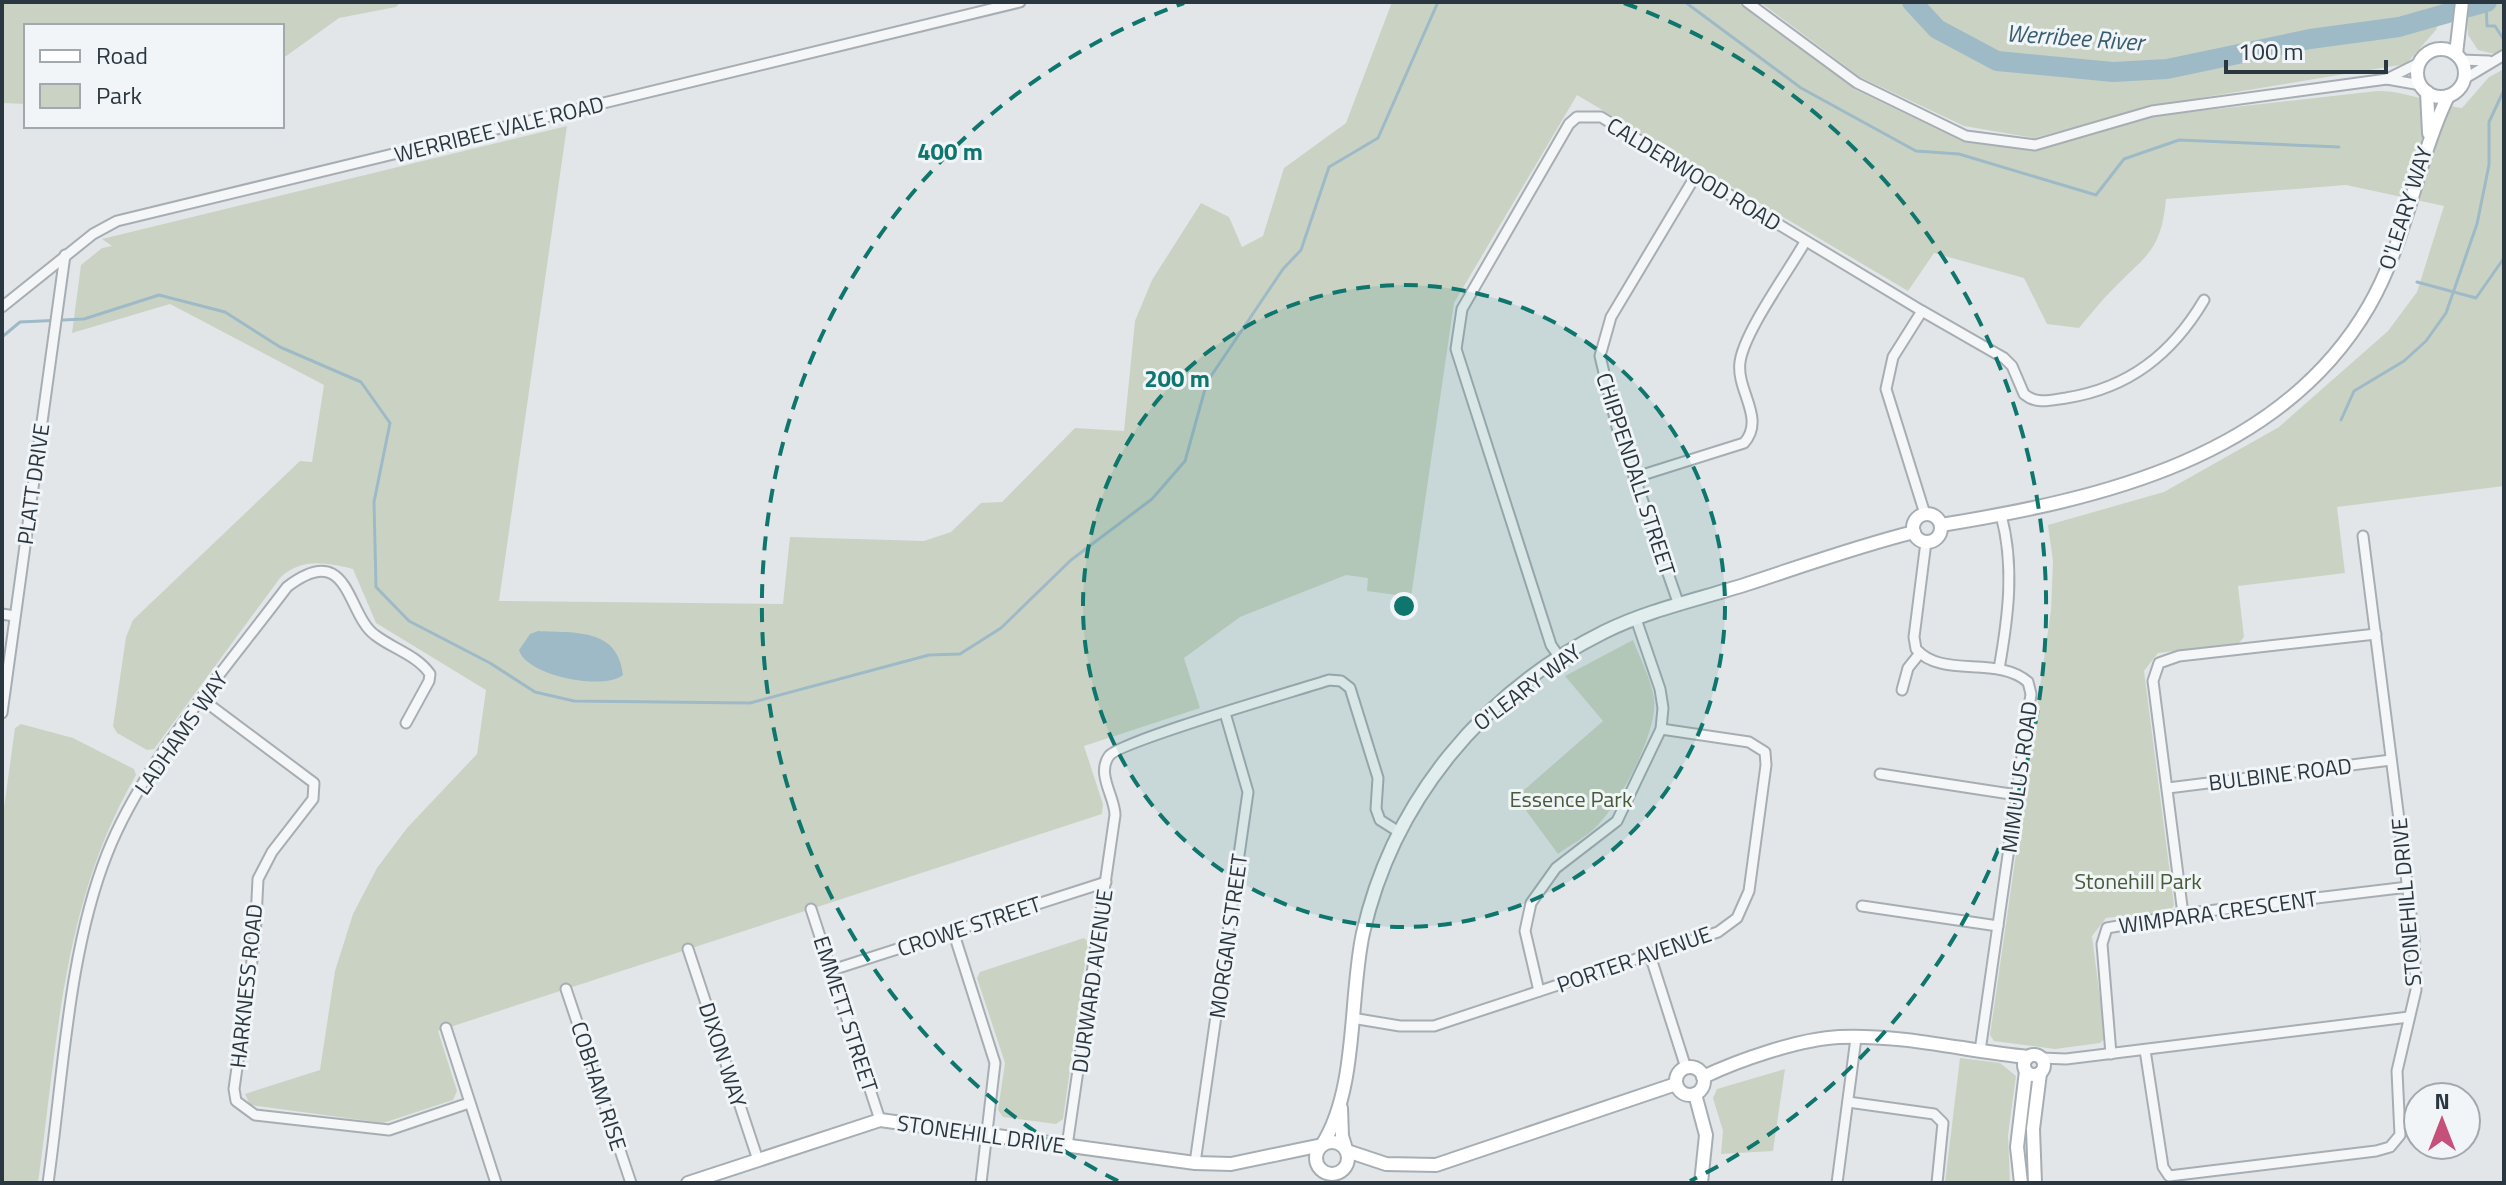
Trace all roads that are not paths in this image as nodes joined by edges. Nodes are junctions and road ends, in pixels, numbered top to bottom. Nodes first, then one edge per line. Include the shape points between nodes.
1 (1020, 2) edge
2 (1747, 2) edge
3 (2462, 2) edge
4 (2457, 18) junction
5 (2435, 50) junction
6 (2504, 55) edge
7 (2459, 57) junction
8 (2489, 61) junction
9 (2419, 63) junction
10 (2387, 79) junction
11 (2464, 79) junction
12 (2424, 89) junction
13 (2448, 96) junction
14 (2429, 136) junction
15 (1696, 175) junction
16 (1805, 242) junction
17 (65, 255) junction
18 (2204, 300) dead end
19 (2, 307) edge
20 (1922, 311) junction
21 (1636, 477) junction
22 (1925, 514) junction
23 (2001, 515) junction
24 (1941, 525) junction
25 (1914, 532) junction
26 (2363, 536) dead end
27 (1926, 542) junction
28 (1679, 605) junction
29 (2, 614) edge
30 (14, 616) junction
31 (1636, 619) junction
32 (2376, 634) junction
33 (1920, 653) junction
34 (1560, 658) junction
35 (1999, 669) junction
36 (1902, 690) dead end
37 (203, 700) junction
38 (2, 713) edge
39 (1225, 713) junction
40 (406, 723) dead end
41 (1661, 729) junction
42 (2391, 760) junction
43 (1880, 774) dead end
44 (2168, 788) junction
45 (2017, 795) junction
46 (1399, 832) junction
47 (1106, 882) junction
48 (2408, 887) junction
49 (1862, 906) dead end
50 (811, 909) dead end
51 (2183, 914) junction
52 (1998, 926) junction
53 (953, 931) junction
54 (688, 949) dead end
55 (1650, 955) junction
56 (832, 970) junction
57 (566, 989) dead end
58 (1539, 991) junction
59 (2409, 1017) junction
60 (1352, 1018) junction
61 (446, 1028) dead end
62 (1856, 1038) junction
63 (2145, 1050) junction
64 (1980, 1051) junction
65 (2111, 1054) junction
66 (2034, 1066) junction
67 (1686, 1068) junction
68 (1703, 1077) junction
69 (1676, 1084) junction
70 (1695, 1094) junction
71 (1341, 1097) junction
72 (1848, 1102) junction
73 (469, 1103) junction
74 (880, 1120) junction
75 (988, 1135) junction
76 (1322, 1145) junction
77 (1067, 1146) junction
78 (1347, 1150) junction
79 (1281, 1153) junction
80 (758, 1160) junction
81 (1195, 1163) junction
82 (1386, 1164) junction
83 (1318, 1166) junction
84 (1339, 1175) edge
85 (48, 1183) edge
86 (496, 1183) edge
87 (631, 1183) edge
88 (688, 1183) edge
89 (981, 1183) edge
90 (1321, 1183) edge
91 (1701, 1183) edge
92 (1837, 1183) edge
93 (1937, 1183) edge
94 (2021, 1183) edge
95 (2035, 1183) edge

1 - 17 street, WERRIBEE VALE ROAD via 117,221
2 - 10 street via 1857,83 1966,136 2035,145 2152,111
3 - 4 street
4 - 5 street
4 - 7 street
5 - 7 street
5 - 9 street
6 - 8 street
7 - 8 street
7 - 11 street
8 - 11 street
9 - 10 street
9 - 12 street
10 - 12 street
11 - 13 street
12 - 13 street
12 - 14 street, O'LEARY WAY
13 - 14 street, O'LEARY WAY
14 - 23 street, O'LEARY WAY via 2394,252 2369,306 2313,377 2279,407 2211,451 2153,476
15 - 16 street, CALDERWOOD ROAD
15 - 21 street, CHIPPENDALL STREET via 1603,336 1602,375
15 - 34 street, CALDERWOOD ROAD via 1601,117 1577,117 1462,309 1459,365 1551,645
16 - 20 street, CALDERWOOD ROAD
16 - 21 street via 1742,348 1739,374 1754,420 1751,435 1744,443
17 - 19 street, WERRIBEE VALE ROAD
17 - 30 street, PLATT DRIVE
18 - 20 street, CALDERWOOD ROAD via 2178,340 2120,384 2042,402 2030,399 2004,358
20 - 22 street via 1893,357 1886,389
21 - 28 street, CHIPPENDALL STREET
22 - 24 street
22 - 25 street
23 - 24 street, O'LEARY WAY
23 - 35 street via 2010,565
24 - 27 street via 1938,536
25 - 27 street
25 - 28 street, O'LEARY WAY
26 - 32 street, STONEHILL DRIVE
27 - 33 street via 1914,637
28 - 31 street, O'LEARY WAY
29 - 30 street
30 - 38 street, PLATT DRIVE
31 - 34 street, O'LEARY WAY
31 - 41 street via 1660,689
32 - 42 street, STONEHILL DRIVE
32 - 44 street via 2179,656 2159,663 2153,681
33 - 35 street, MIMULUS ROAD via 1934,661
33 - 36 street via 1908,668
34 - 46 street, O'LEARY WAY via 1483,715 1441,762
35 - 45 street, MIMULUS ROAD via 2016,673 2030,687
37 - 40 street, LADHAMS WAY via 287,587 315,572 347,585 372,633 423,663 430,674
37 - 73 street, HARKNESS ROAD via 314,783 313,799 258,879 236,1101 255,1115 389,1130
37 - 85 street, LADHAMS WAY via 144,782 91,899
39 - 46 street via 1329,680 1341,681 1350,688 1378,778 1380,820
39 - 47 street, DURWARD AVENUE via 1109,756 1106,780 1115,815
39 - 81 street, MORGAN STREET via 1248,792
41 - 55 street, PORTER AVENUE via 1760,746 1766,765 1749,891 1737,918 1718,932
41 - 58 street via 1617,821 1556,868 1531,903 1525,940
42 - 44 street, BULBINE ROAD
42 - 48 street, STONEHILL DRIVE
43 - 45 street
44 - 51 street
45 - 52 street, MIMULUS ROAD
46 - 60 street, O'LEARY WAY via 1363,933
47 - 53 street, CROWE STREET
47 - 77 street, DURWARD AVENUE
48 - 51 street, WIMPARA CRESCENT
48 - 59 street, STONEHILL DRIVE via 2416,990
49 - 52 street
50 - 56 street, EMMETT STREET
51 - 65 street, WIMPARA CRESCENT via 2107,928 2102,944
52 - 64 street, MIMULUS ROAD
53 - 56 street, CROWE STREET
53 - 75 street via 995,1063
54 - 80 street, DIXON WAY
55 - 58 street, PORTER AVENUE
55 - 67 street
56 - 74 street, EMMETT STREET
57 - 87 street, COBHAM RISE
58 - 60 street, PORTER AVENUE via 1434,1026
59 - 63 street, STONEHILL DRIVE
59 - 63 street via 2397,1071 2400,1135 2390,1147 2177,1177 2163,1167
60 - 71 street, O'LEARY WAY
61 - 73 street
62 - 64 street
62 - 68 street via 1808,1042
62 - 72 street
63 - 65 street, STONEHILL DRIVE
64 - 66 street
65 - 66 street, STONEHILL DRIVE
66 - 94 street via 2017,1147
66 - 95 street
67 - 68 street
67 - 69 street
68 - 70 street
69 - 70 street via 1686,1095
69 - 82 street via 1436,1165
70 - 91 street via 1706,1135
71 - 76 street
71 - 78 street
72 - 92 street
72 - 93 street via 1939,1118 1943,1123
73 - 86 street
74 - 75 street, STONEHILL DRIVE
74 - 80 street, STONEHILL DRIVE
75 - 77 street, STONEHILL DRIVE
75 - 89 street
76 - 78 street via 1338,1143
76 - 79 street, STONEHILL DRIVE
76 - 83 street
77 - 81 street, STONEHILL DRIVE
78 - 82 street
78 - 84 street via 1348,1161
79 - 81 street, STONEHILL DRIVE via 1231,1164
79 - 83 street
80 - 88 street, STONEHILL DRIVE
82 - 84 street
83 - 84 street
83 - 90 street

